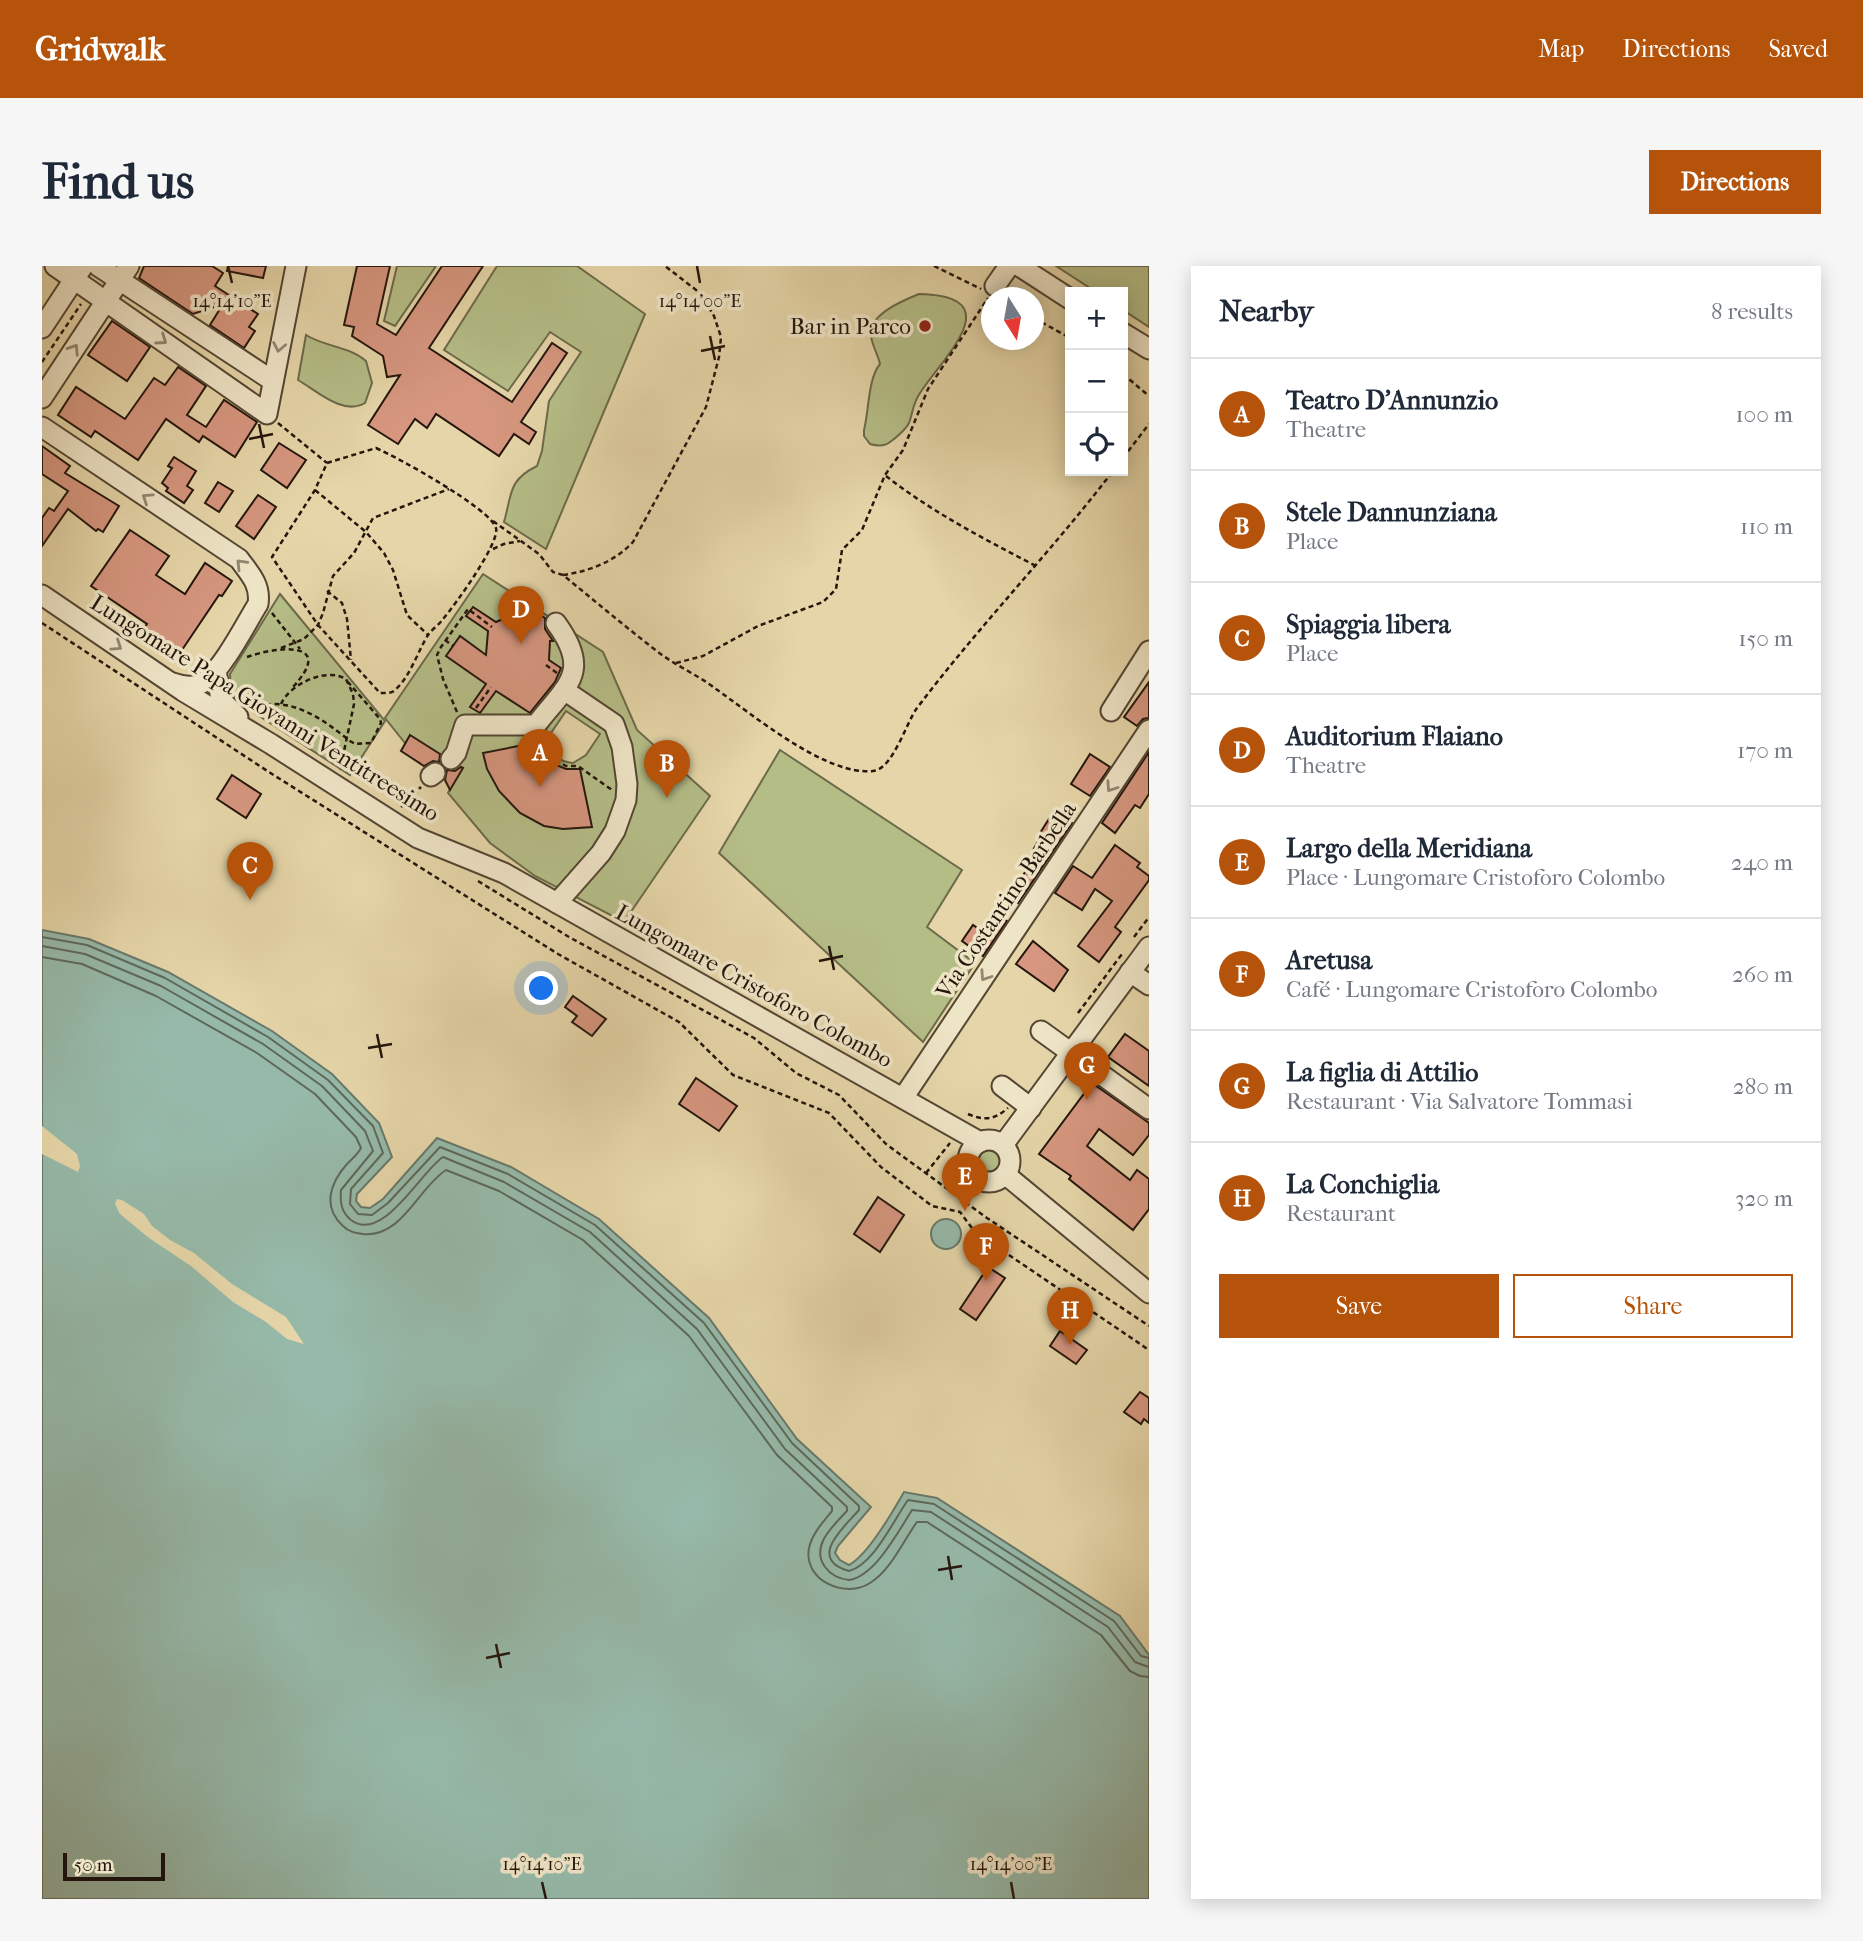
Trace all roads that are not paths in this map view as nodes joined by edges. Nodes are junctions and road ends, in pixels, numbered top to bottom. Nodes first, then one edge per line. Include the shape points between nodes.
1 (55, 266) edge
2 (98, 266) edge
3 (296, 266) edge
4 (1018, 266) edge
5 (79, 272) edge
6 (124, 273) edge
7 (995, 286) dead end
8 (1065, 296) edge
9 (106, 301) junction
10 (42, 328) edge
11 (1128, 335) edge
12 (1149, 349) edge
13 (273, 381) junction
14 (42, 398) edge
15 (42, 427) edge
16 (42, 595) edge
17 (556, 623) dead end
18 (1149, 651) edge
19 (216, 670) junction
20 (169, 681) junction
21 (564, 690) junction
22 (1111, 711) dead end
23 (1149, 730) edge
24 (271, 744) junction
25 (451, 759) dead end
26 (503, 873) joint
27 (557, 903) junction
28 (1137, 957) edge
29 (1149, 985) edge
30 (1041, 1031) dead end
31 (1072, 1052) junction
32 (1002, 1086) dead end
33 (903, 1098) junction
34 (1031, 1108) junction
35 (1149, 1109) edge
36 (980, 1142) junction
37 (1003, 1145) junction
38 (1006, 1175) junction
39 (1149, 1293) edge

1 - 5 street
2 - 6 street
3 -> 13 street
4 - 7 street
4 - 8 street
5 - 9 street
5 - 10 street
6 - 9 street
6 - 13 street
9 -> 13 street via 267,414
14 -> 9 street
11 - 12 street
19 -> 15 street via 258,604 260,592 250,573 239,559
16 -> 20 street, Lungomare Papa Giovanni Ventitreesimo
17 - 21 street via 575,665
18 - 22 street
19 - 20 street via 197,685 186,687
19 - 24 street via 219,695 226,707
20 - 24 street, Lungomare Papa Giovanni Ventitreesimo
21 - 25 street via 536,725 468,724
21 - 27 street via 614,724 627,784 615,831
23 -> 33 street, Via Costantino Barbella
24 - 26 street, Lungomare Papa Giovanni Ventitreesimo via 418,838
26 - 27 street, Lungomare Cristoforo Colombo
27 - 33 street, Lungomare Cristoforo Colombo
28 - 29 street
28 - 31 street
30 - 31 street
31 - 34 street
31 - 35 street
32 - 34 street
33 - 36 street, Lungomare Cristoforo Colombo
34 - 37 street
36 - 37 street
36 - 38 street via 969,1155 971,1173 986,1182
37 - 38 street via 1011,1160
38 - 39 street

